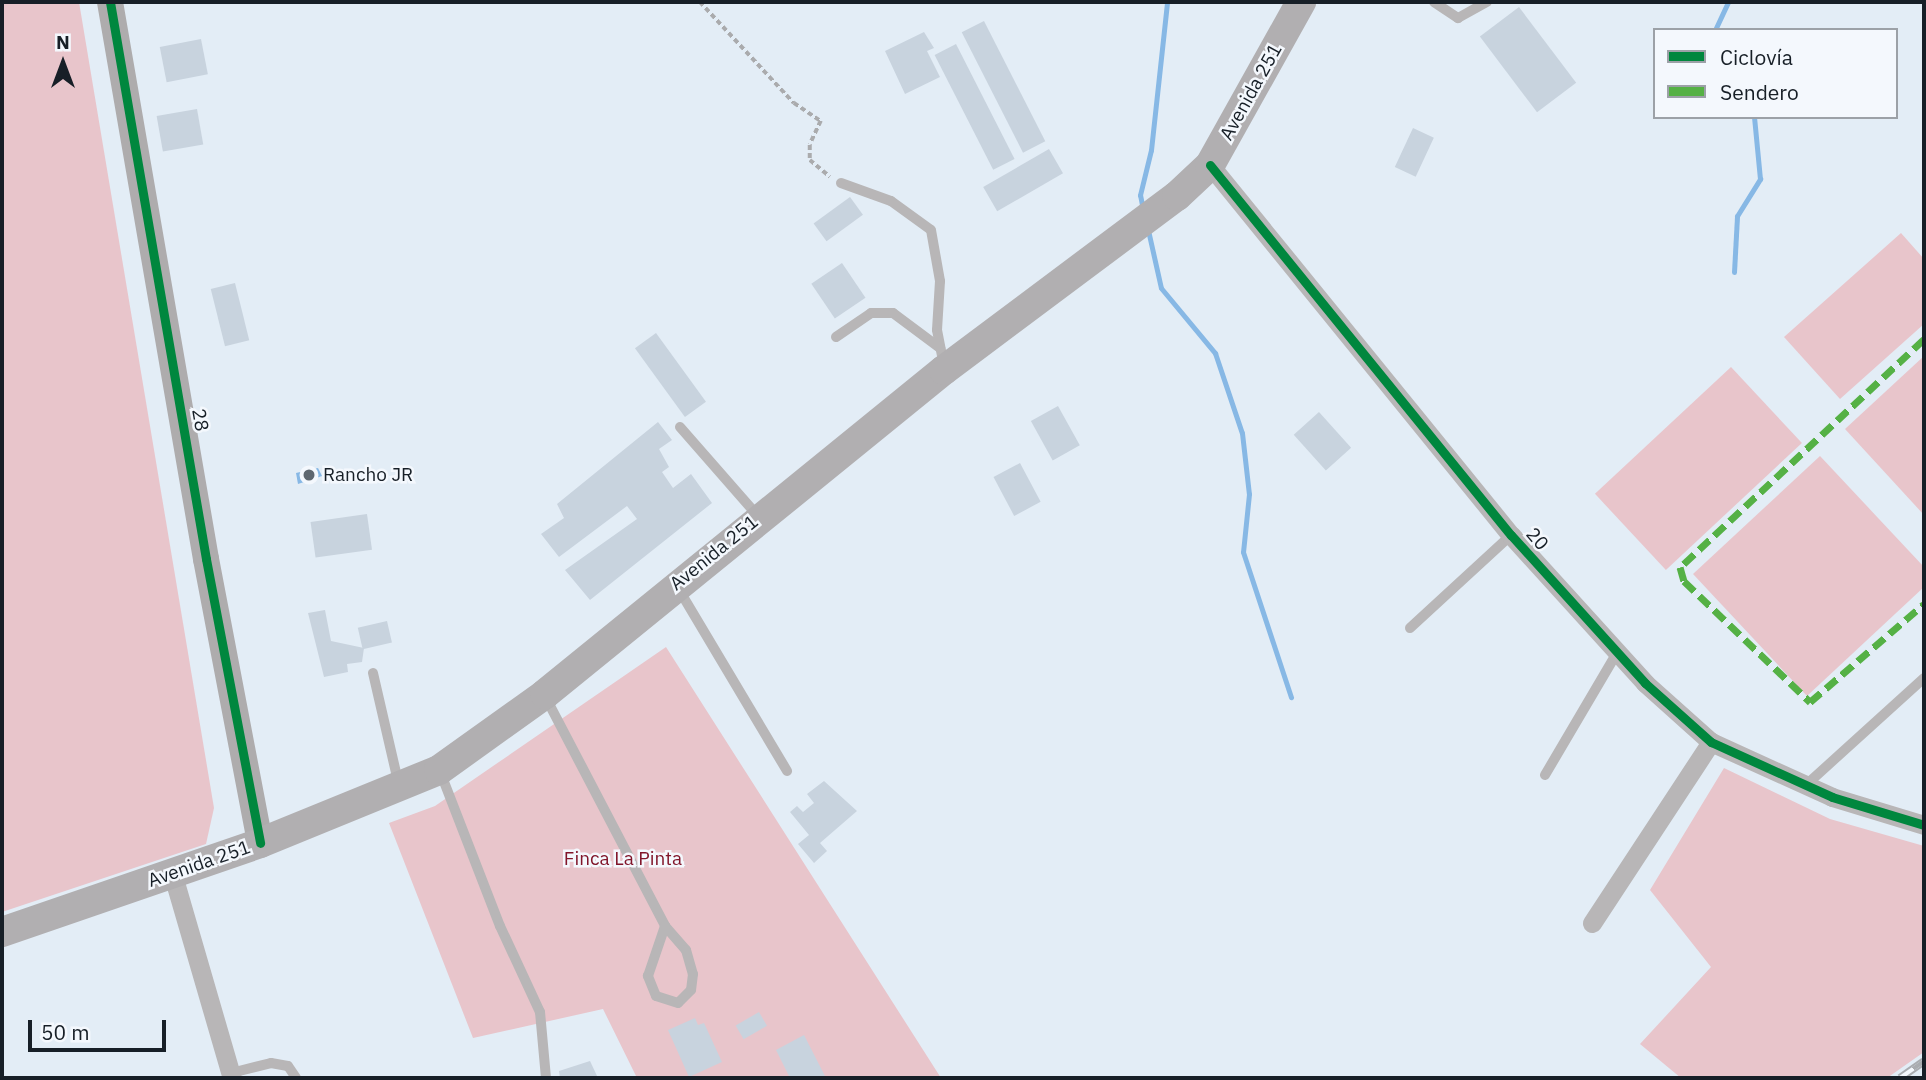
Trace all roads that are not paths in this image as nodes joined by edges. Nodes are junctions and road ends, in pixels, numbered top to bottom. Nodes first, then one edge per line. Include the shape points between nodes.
1 (110, 2) edge
2 (1301, 2) edge
3 (1434, 2) edge
4 (1487, 2) edge
5 (1210, 165) junction
6 (841, 183) road end
7 (836, 337) dead end
8 (942, 359) junction
9 (680, 427) dead end
10 (758, 517) junction
11 (1511, 535) junction
12 (676, 585) junction
13 (1410, 628) dead end
14 (1617, 653) junction
15 (373, 673) dead end
16 (1924, 678) edge
17 (545, 694) junction
18 (1712, 742) junction
19 (439, 771) junction
20 (787, 771) dead end
21 (1545, 775) dead end
22 (1806, 785) junction
23 (400, 789) junction
24 (1924, 825) edge
25 (260, 844) junction
26 (172, 872) junction
27 (1592, 923) dead end
28 (665, 926) junction
29 (2, 932) edge
30 (231, 1076) edge
31 (296, 1078) edge
32 (546, 1078) edge

1 - 25 street, 28
2 - 5 main road, Avenida 251
3 - 4 lane via 1458,18
5 - 8 main road, Avenida 251 via 1093,262
5 - 11 street, 20
6 - 8 lane via 891,201 931,230 940,281
7 - 8 lane via 872,313 892,313
8 - 10 main road, Avenida 251
9 - 10 lane
10 - 12 main road, Avenida 251
11 - 13 lane
11 - 14 street, 20
12 - 17 main road, Avenida 251
12 - 20 lane
14 - 18 street, 20
14 - 21 lane
15 - 23 lane
16 - 22 lane
17 - 19 main road, Avenida 251
17 - 28 lane
18 - 22 street, 20
18 - 27 street
19 - 23 main road, Avenida 251
19 - 32 lane via 500,926 540,1012
22 - 24 street, 20
23 - 25 main road, Avenida 251
25 - 26 main road, Avenida 251
26 - 29 main road, Avenida 251
26 - 30 street
28 - 28 lane via 685,950 693,974 691,989 678,1003 656,996 648,976
30 - 31 lane via 271,1063 288,1066

